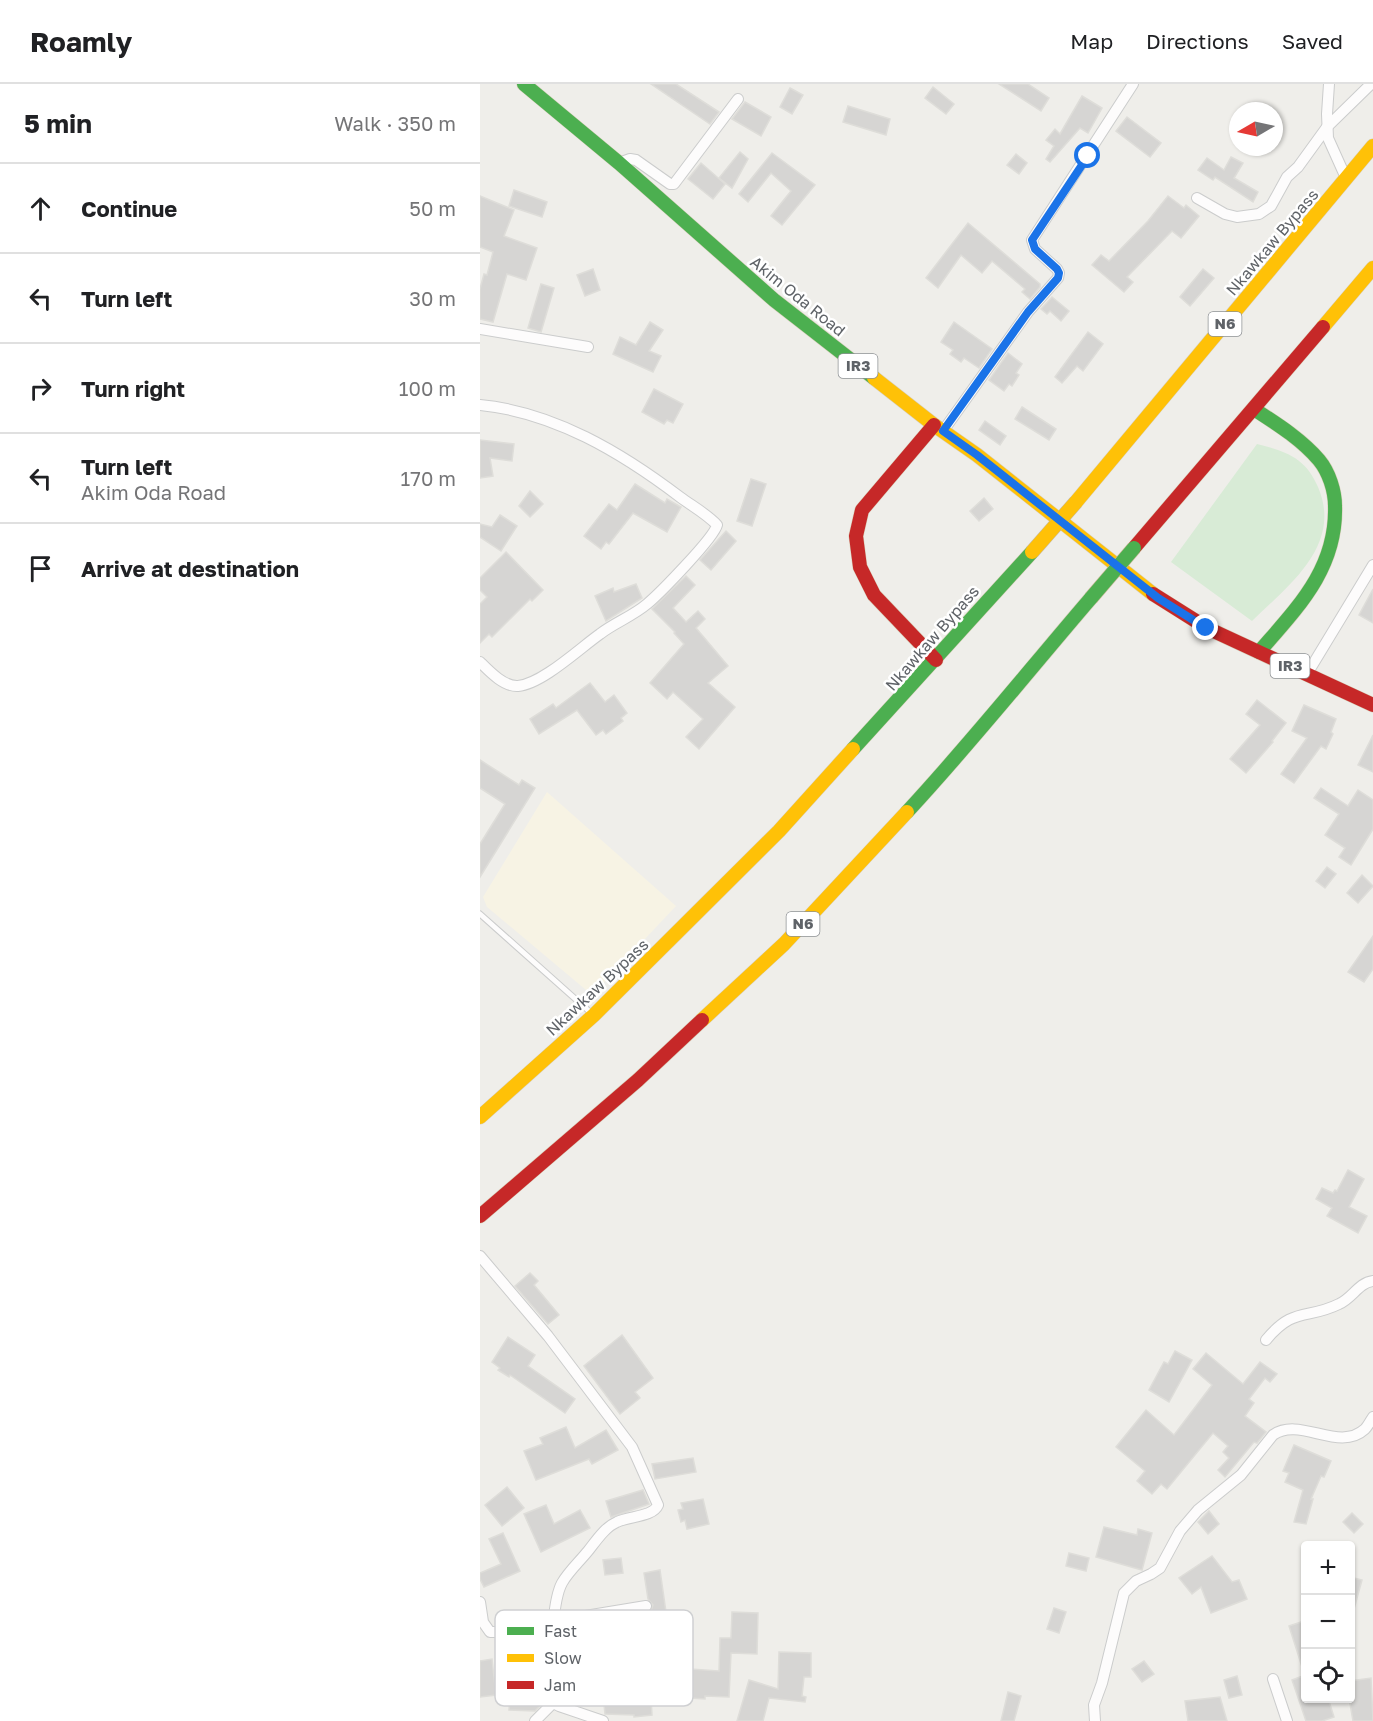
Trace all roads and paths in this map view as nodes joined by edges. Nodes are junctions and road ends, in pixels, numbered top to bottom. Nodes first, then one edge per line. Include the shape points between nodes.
1 (524, 84) edge
2 (1133, 84) edge
3 (1329, 84) edge
4 (1371, 84) edge
5 (738, 99) dead end
6 (1327, 127) junction
7 (1373, 146) edge
8 (619, 163) junction
9 (1346, 178) junction
10 (1197, 198) dead end
11 (1373, 268) edge
12 (480, 329) edge
13 (588, 347) dead end
14 (480, 405) edge
15 (1254, 409) junction
16 (938, 428) junction
17 (1372, 568) edge
18 (1259, 652) junction
19 (936, 660) junction
20 (480, 662) edge
21 (1307, 674) junction
22 (1373, 705) edge
23 (480, 914) edge
24 (594, 1015) junction
25 (480, 1116) edge
26 (480, 1216) edge
27 (480, 1256) edge
28 (1373, 1281) edge
29 (1266, 1340) dead end
30 (1373, 1417) edge
31 (1369, 1430) edge
32 (480, 1602) edge
33 (646, 1606) dead end
34 (555, 1610) edge
35 (622, 1610) edge
36 (495, 1632) edge
37 (1273, 1679) dead end
38 (550, 1706) edge
39 (561, 1706) edge
40 (536, 1721) edge
41 (603, 1721) edge
42 (1095, 1721) edge
43 (1287, 1721) edge

1 - 8 main road, Akim Oda Road / IR3
2 - 16 street via 1032,240 1035,249 1057,269 1058,278
3 - 6 street
4 - 6 street
5 - 8 street via 674,184 636,160
6 - 9 street
6 - 10 street via 1287,177 1270,206 1259,214 1225,214
7 - 9 main road, Nkawkaw Bypass / N6
8 - 16 main road, Akim Oda Road / IR3 via 774,300
9 - 19 main road, Nkawkaw Bypass / N6, bridge via 1076,502
11 - 15 main road, N6
12 - 13 street
14 - 20 street via 547,420 580,433 664,485 717,525 646,605 600,633 552,670 517,686 491,673
15 - 18 main road via 1297,438 1321,462 1334,490 1337,519 1333,545 1317,580
15 - 26 main road, N6, bridge via 955,759 784,944 582,1130
16 - 18 main road, Akim Oda Road / IR3 via 1158,598 1206,628
16 - 19 main road via 862,510 856,536 860,567 874,595
17 - 21 street
18 - 21 main road, IR3
19 - 24 main road, Nkawkaw Bypass / N6 via 779,831
21 - 22 main road, IR3
23 - 24 lane
24 - 25 main road, Nkawkaw Bypass / N6
27 - 34 street via 548,1336 632,1447 658,1505 651,1512 614,1523 600,1536 562,1583
28 - 29 street via 1363,1284 1341,1304 1286,1320
30 - 31 street
31 - 42 street via 1336,1437 1289,1428 1280,1430 1241,1475 1198,1510 1180,1531 1160,1568 1136,1581 1124,1593 1094,1705
32 - 36 street via 483,1622 490,1632
33 - 35 street
37 - 43 street
38 - 40 street
39 - 41 street

